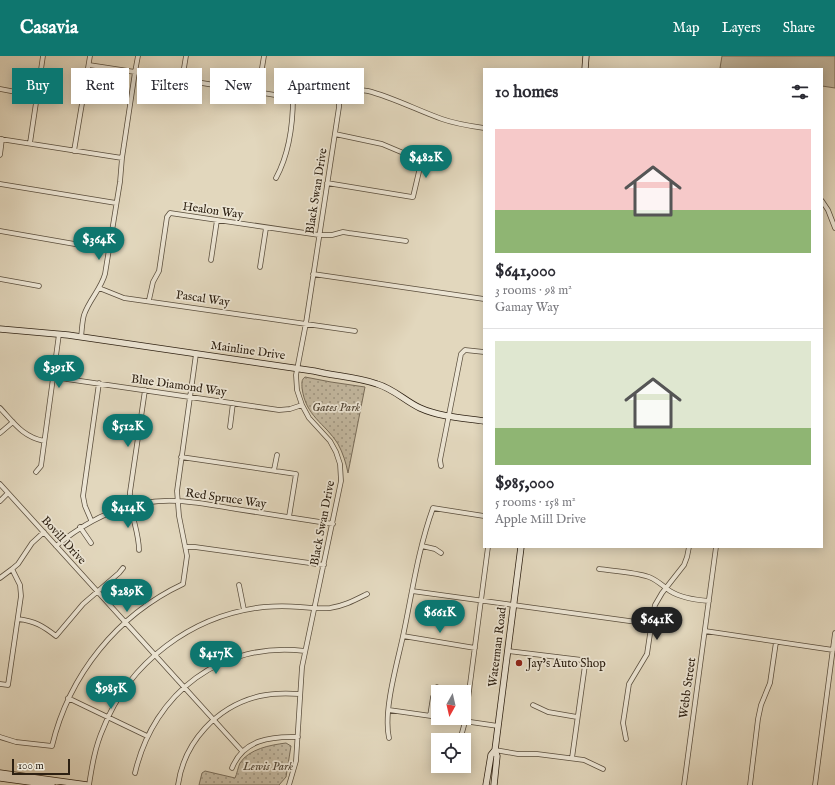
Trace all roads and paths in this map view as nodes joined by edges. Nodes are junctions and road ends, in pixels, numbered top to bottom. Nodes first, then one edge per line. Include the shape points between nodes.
1 (43, 56) edge
2 (90, 56) edge
3 (138, 56) edge
4 (186, 56) edge
5 (264, 56) edge
6 (586, 56) edge
7 (89, 65) junction
8 (41, 68) edge
9 (184, 68) edge
10 (262, 68) edge
11 (585, 68) edge
12 (136, 72) junction
13 (0, 89) edge
14 (364, 91) edge
15 (12, 92) edge
16 (36, 104) edge
17 (293, 104) edge
18 (339, 104) edge
19 (483, 128) edge
20 (335, 134) junction
21 (1, 139) edge
22 (30, 144) junction
23 (74, 151) junction
24 (0, 155) edge
25 (122, 158) junction
26 (276, 178) dead end
27 (327, 183) junction
28 (0, 184) edge
29 (823, 202) edge
30 (116, 203) junction
31 (217, 220) junction
32 (266, 228) junction
33 (835, 228) edge
34 (0, 231) edge
35 (319, 235) junction
36 (406, 240) dead end
37 (109, 250) junction
38 (211, 260) dead end
39 (260, 267) dead end
40 (313, 274) junction
41 (0, 280) edge
42 (39, 286) dead end
43 (100, 288) junction
44 (483, 299) edge
45 (149, 300) junction
46 (306, 323) junction
47 (0, 329) edge
48 (355, 331) dead end
49 (59, 334) junction
50 (81, 337) junction
51 (483, 352) edge
52 (196, 354) junction
53 (297, 369) junction
54 (53, 377) junction
55 (99, 383) junction
56 (144, 390) junction
57 (190, 397) junction
58 (234, 403) junction
59 (302, 405) junction
60 (0, 408) edge
61 (448, 416) junction
62 (483, 421) edge
63 (13, 422) junction
64 (230, 426) dead end
65 (0, 433) edge
66 (44, 441) junction
67 (277, 455) dead end
68 (181, 457) junction
69 (441, 466) dead end
70 (274, 470) junction
71 (36, 472) dead end
72 (0, 484) edge
73 (8, 493) junction
74 (0, 501) edge
75 (177, 501) junction
76 (130, 505) junction
77 (483, 516) edge
78 (290, 518) junction
79 (91, 520) junction
80 (333, 524) junction
81 (80, 527) junction
82 (44, 532) junction
83 (91, 543) dead end
84 (56, 546) junction
85 (422, 546) junction
86 (186, 547) junction
87 (488, 548) edge
88 (521, 548) edge
89 (689, 548) edge
90 (716, 548) edge
91 (139, 550) dead end
92 (441, 553) dead end
93 (324, 565) junction
94 (123, 568) dead end
95 (12, 569) junction
96 (599, 569) dead end
97 (0, 578) edge
98 (239, 585) dead end
99 (666, 588) junction
100 (97, 591) junction
101 (412, 591) junction
102 (367, 594) dead end
103 (482, 601) junction
104 (709, 601) junction
105 (514, 606) junction
106 (315, 608) junction
107 (244, 610) junction
108 (18, 619) junction
109 (125, 622) junction
110 (651, 624) junction
111 (705, 631) junction
112 (835, 633) edge
113 (403, 636) junction
114 (776, 642) junction
115 (474, 648) junction
116 (833, 650) junction
117 (305, 651) junction
118 (508, 651) junction
119 (154, 655) junction
120 (0, 684) edge
121 (470, 685) edge
122 (184, 687) junction
123 (300, 694) junction
124 (68, 698) junction
125 (533, 705) dead end
126 (389, 710) junction
127 (431, 710) edge
128 (430, 716) joint
129 (108, 717) junction
130 (577, 717) junction
131 (213, 720) junction
132 (471, 723) edge
133 (498, 726) junction
134 (147, 736) junction
135 (298, 736) junction
136 (0, 737) edge
137 (389, 738) dead end
138 (626, 739) dead end
139 (495, 750) junction
140 (242, 752) junction
141 (572, 758) junction
142 (232, 768) dead end
143 (603, 768) dead end
144 (0, 773) edge
145 (135, 773) dead end
146 (0, 778) edge
147 (289, 783) edge
148 (52, 785) edge
149 (88, 785) edge
150 (178, 785) edge
151 (285, 785) edge
152 (486, 785) edge
153 (494, 785) edge
154 (684, 785) edge
155 (750, 785) edge
156 (815, 785) edge

1 - 8 street
2 - 7 street
3 - 12 street
4 - 9 street
5 - 10 street
6 - 11 street
7 - 12 street
7 - 23 street
12 - 25 street
13 - 15 street
14 - 19 street via 443,120
16 - 22 street
17 - 26 street via 285,157
18 - 20 street, Black Swan Drive
20 - 27 street, Black Swan Drive
20 - 27 street via 382,144 420,160 421,163 412,197
21 - 22 street
21 - 24 street
22 - 23 street
23 - 25 street
25 - 30 street
27 - 35 street, Black Swan Drive
28 - 30 street
29 - 33 street
30 - 37 street
31 - 32 street, Healon Way
31 - 38 street
31 - 45 street, Healon Way via 170,213 167,217 159,271 153,282
32 - 35 street, Healon Way
32 - 39 street
34 - 37 street
35 - 36 street, Healon Way via 343,232
35 - 40 street, Black Swan Drive
37 - 43 street
40 - 44 street
40 - 46 street, Black Swan Drive
41 - 42 street
43 - 45 street, Pascal Way via 124,298
43 - 50 street via 84,315
45 - 46 street, Pascal Way
46 - 48 street, Pascal Way
46 - 53 street, Black Swan Drive
47 - 49 street, Mainline Drive
49 - 50 street, Mainline Drive
49 - 54 street
50 - 52 street, Mainline Drive
51 - 61 street via 465,350 461,354
52 - 53 street, Mainline Drive
52 - 57 street
53 - 59 street, Black Swan Drive via 297,390
53 - 61 street, Mainline Drive via 375,383 392,390 420,408
54 - 55 street, Blue Diamond Way
54 - 66 street
55 - 56 street, Blue Diamond Way
55 - 79 street via 83,496
56 - 57 street, Blue Diamond Way
56 - 76 street
57 - 58 street, Blue Diamond Way
57 - 68 street
58 - 59 street, Blue Diamond Way via 284,410
58 - 64 street
59 - 80 street, Black Swan Drive via 309,418 330,441 340,464 341,481
60 - 63 street
61 - 62 street, Mainline Drive
61 - 69 street
63 - 65 street
63 - 66 street via 26,435
66 - 71 street via 41,466
67 - 70 street
68 - 70 street
68 - 75 street
70 - 78 street via 296,474
72 - 73 street, Bovill Drive
73 - 74 street
73 - 82 street, Bovill Drive
75 - 76 street, Red Spruce Way
75 - 78 street, Red Spruce Way
75 - 86 street
76 - 79 street, Red Spruce Way
76 - 91 street
77 - 85 street via 433,508
78 - 80 street, Red Spruce Way
79 - 81 street, Red Spruce Way
80 - 93 street, Black Swan Drive
81 - 83 street
81 - 84 street, Red Spruce Way
82 - 84 street, Bovill Drive
82 - 95 street
84 - 100 street, Bovill Drive
85 - 92 street
85 - 101 street
86 - 93 street
86 - 109 street via 183,584
87 - 103 street
88 - 105 street, Waterman Road
89 - 99 street via 684,565
90 - 104 street, Webb Street
93 - 106 street, Black Swan Drive
94 - 100 street
95 - 97 street
95 - 108 street via 19,580 21,591
96 - 99 street via 644,575
98 - 107 street
99 - 104 street via 685,597
99 - 110 street via 656,605
100 - 108 street via 75,612 56,636 39,624
100 - 109 street, Bovill Drive
101 - 103 street
101 - 113 street
102 - 106 street via 340,606
103 - 105 street
103 - 115 street
104 - 111 street, Webb Street
105 - 110 street
105 - 118 street, Waterman Road
106 - 107 street via 275,606
106 - 117 street, Black Swan Drive
107 - 119 street via 202,624 179,636
108 - 120 street via 8,685
109 - 119 street, Bovill Drive
109 - 124 street via 93,657
110 - 138 street via 647,654 630,680 628,689 623,723
111 - 114 street
111 - 154 street, Webb Street
112 - 116 street
113 - 115 street
113 - 126 street
114 - 116 street
114 - 155 street via 770,683 758,719
115 - 121 street
116 - 156 street
117 - 122 street via 269,650 238,657 206,671
117 - 123 street, Black Swan Drive
118 - 130 street via 582,660 584,664
118 - 133 street, Waterman Road
119 - 122 street, Bovill Drive
119 - 129 street via 126,686
122 - 131 street, Bovill Drive
122 - 134 street via 166,706
123 - 131 street via 254,698 229,708
123 - 135 street, Black Swan Drive
124 - 129 street
124 - 136 street via 52,746 16,742
125 - 130 street via 548,712
126 - 128 street
126 - 137 street
127 - 128 street
129 - 134 street
129 - 149 street via 100,735
130 - 141 street
131 - 140 street, Bovill Drive
131 - 150 street via 188,753
132 - 133 street
133 - 139 street, Waterman Road
134 - 145 street
135 - 140 street via 268,738 254,743
135 - 147 street, Black Swan Drive via 296,761
139 - 141 street
139 - 152 street, Waterman Road via 491,755
139 - 153 street, Waterman Road via 497,756
140 - 142 street
141 - 143 street
144 - 149 street
146 - 148 street
147 - 151 street, Black Swan Drive

